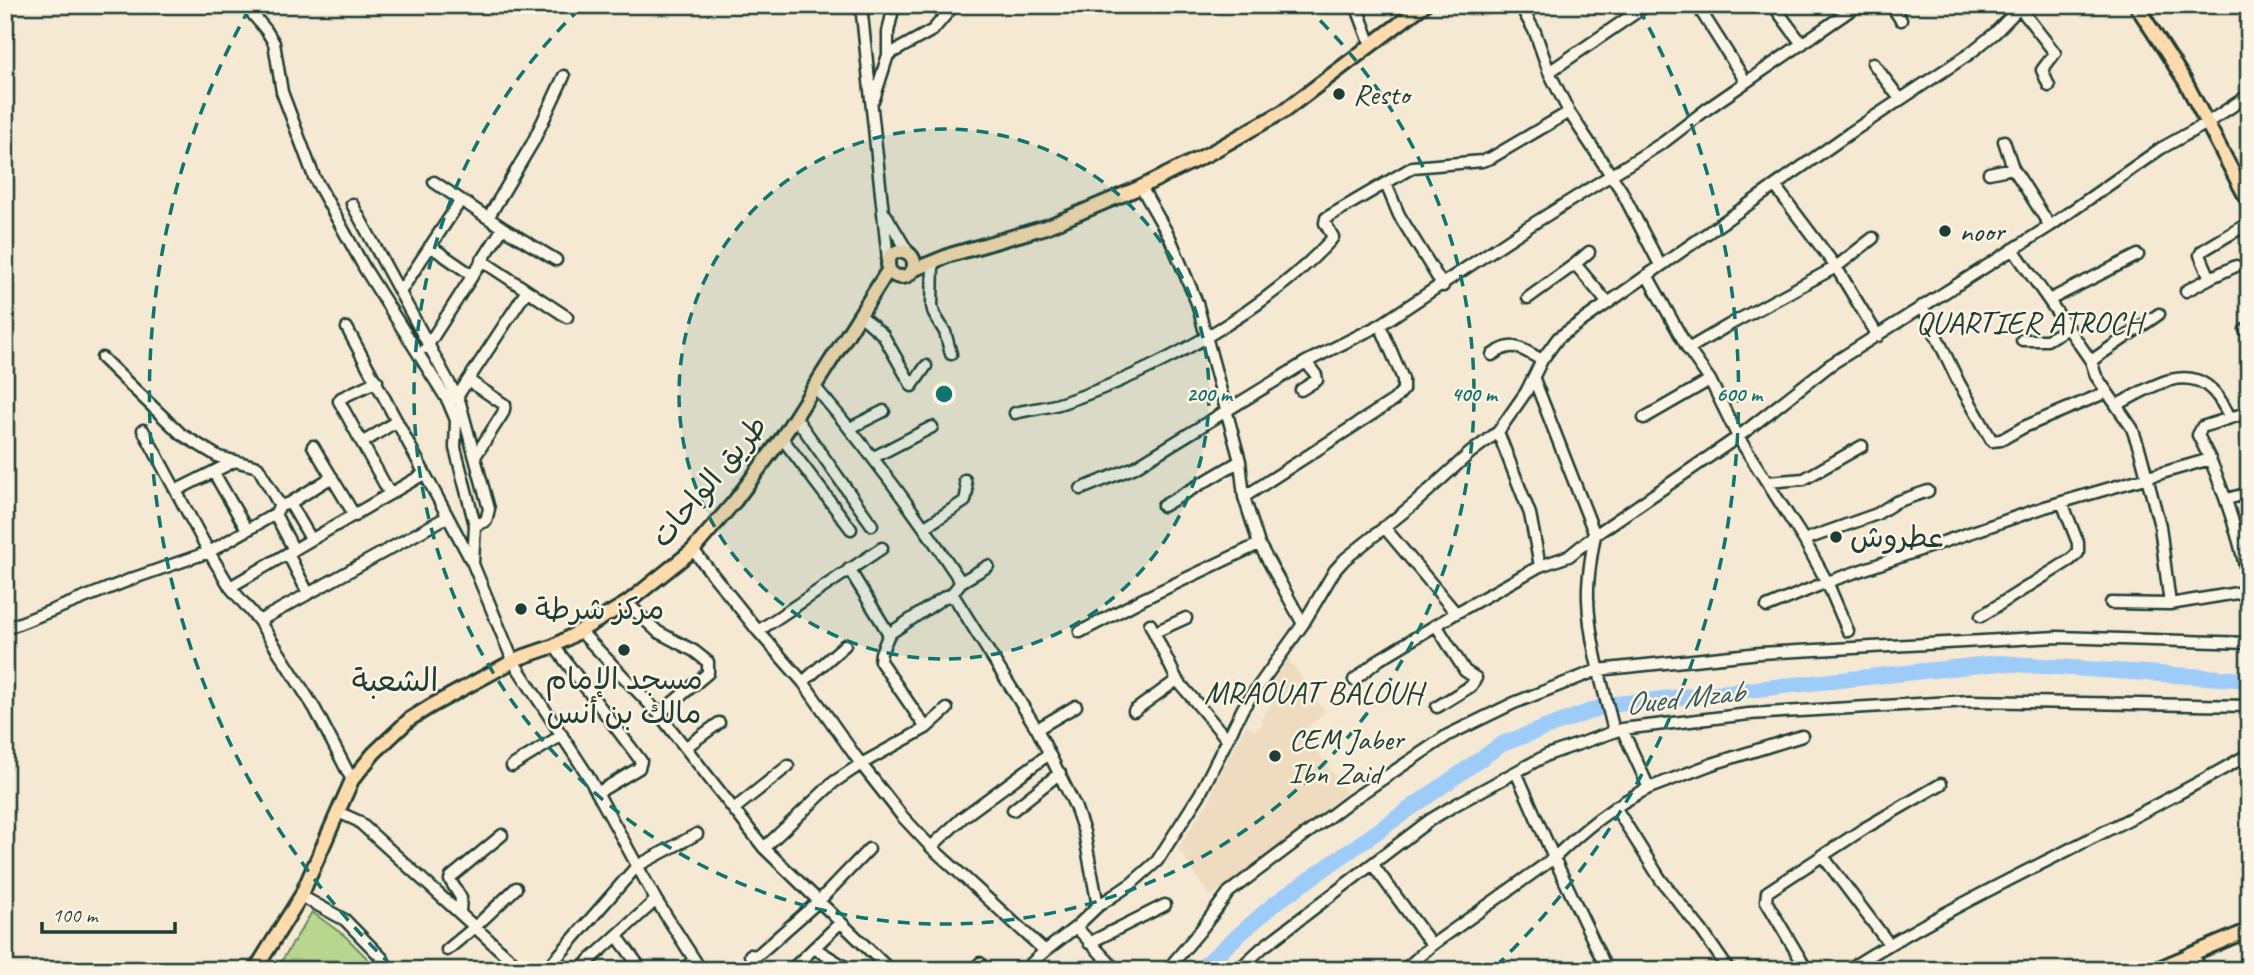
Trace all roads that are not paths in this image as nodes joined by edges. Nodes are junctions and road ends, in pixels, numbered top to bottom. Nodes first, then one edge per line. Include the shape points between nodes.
1 (245, 5) edge
2 (861, 5) edge
3 (894, 5) edge
4 (954, 5) edge
5 (1356, 5) edge
6 (1424, 5) edge
7 (1520, 5) edge
8 (1647, 5) edge
9 (1698, 5) edge
10 (1773, 5) edge
11 (1858, 5) edge
12 (1891, 5) edge
13 (2136, 5) edge
14 (2021, 6) edge
15 (1901, 20) dead end
16 (1802, 44) junction
17 (1371, 45) junction
18 (888, 55) junction
19 (1873, 64) dead end
20 (1549, 72) junction
21 (564, 76) dead end
22 (1746, 82) junction
23 (2049, 86) dead end
24 (2249, 95) edge
25 (1900, 99) junction
26 (873, 103) junction
27 (1569, 112) junction
28 (2207, 123) junction
29 (2004, 141) dead end
30 (2013, 168) junction
31 (1989, 173) dead end
32 (1611, 175) junction
33 (434, 182) dead end
34 (1387, 184) junction
35 (1775, 186) junction
36 (1141, 187) junction
37 (461, 200) junction
38 (2249, 203) edge
39 (352, 204) dead end
40 (884, 212) junction
41 (488, 218) junction
42 (2249, 223) edge
43 (2050, 226) junction
44 (503, 228) junction
45 (1873, 238) dead end
46 (371, 239) junction
47 (430, 246) junction
48 (354, 249) junction
49 (2013, 249) junction
50 (1589, 252) dead end
51 (910, 253) junction
52 (951, 255) junction
53 (2138, 255) dead end
54 (481, 260) junction
55 (556, 260) dead end
56 (933, 262) junction
57 (1574, 264) junction
58 (1660, 265) junction
59 (2236, 265) dead end
60 (1836, 267) junction
61 (891, 269) junction
62 (913, 271) junction
63 (472, 275) junction
64 (1647, 275) junction
65 (2210, 278) junction
66 (1443, 286) junction
67 (2186, 291) dead end
68 (400, 292) junction
69 (526, 292) junction
70 (1528, 298) dead end
71 (2049, 300) junction
72 (1607, 302) junction
73 (1922, 306) junction
74 (862, 313) junction
75 (2159, 314) dead end
76 (567, 317) dead end
77 (1380, 325) junction
78 (347, 328) dead end
79 (2068, 328) junction
80 (1207, 336) junction
81 (1878, 336) junction
82 (2022, 340) dead end
83 (428, 345) junction
84 (1688, 349) junction
85 (951, 354) dead end
86 (1492, 355) dead end
87 (420, 357) junction
88 (102, 358) dead end
89 (1542, 360) junction
90 (2091, 361) junction
91 (1306, 362) junction
92 (926, 366) dead end
93 (1534, 379) junction
94 (468, 380) junction
95 (1710, 380) junction
96 (377, 381) junction
97 (815, 387) junction
98 (1301, 390) dead end
99 (2107, 392) junction
100 (457, 397) junction
101 (2117, 405) junction
102 (884, 411) dead end
103 (1226, 411) junction
104 (2249, 412) edge
105 (1015, 413) dead end
106 (2230, 417) junction
107 (796, 418) junction
108 (1644, 418) dead end
109 (397, 421) junction
110 (932, 427) dead end
111 (850, 428) junction
112 (143, 430) dead end
113 (1498, 432) junction
114 (1738, 437) junction
115 (782, 438) junction
116 (362, 443) junction
117 (313, 446) dead end
118 (1862, 446) dead end
119 (476, 455) junction
120 (874, 457) junction
121 (2210, 458) junction
122 (1240, 461) junction
123 (233, 462) junction
124 (214, 473) junction
125 (424, 474) junction
126 (2148, 475) junction
127 (332, 477) junction
128 (965, 480) dead end
129 (1767, 482) junction
130 (1081, 489) dead end
131 (177, 490) junction
132 (1928, 491) dead end
133 (2249, 493) edge
134 (390, 494) junction
135 (1244, 497) junction
136 (2227, 499) junction
137 (2062, 502) junction
138 (1163, 506) dead end
139 (282, 508) junction
140 (355, 516) junction
141 (447, 517) junction
142 (475, 525) junction
143 (872, 525) dead end
144 (925, 527) junction
145 (1384, 527) junction
146 (851, 529) dead end
147 (247, 530) junction
148 (1595, 535) junction
149 (311, 540) junction
150 (1804, 540) junction
151 (1259, 544) junction
152 (882, 548) dead end
153 (693, 550) junction
154 (209, 552) junction
155 (291, 552) junction
156 (472, 564) junction
157 (988, 566) dead end
158 (1539, 566) junction
159 (849, 569) junction
160 (961, 582) junction
161 (1827, 582) junction
162 (2249, 586) edge
163 (230, 587) junction
164 (308, 593) junction
165 (951, 595) junction
166 (626, 603) junction
167 (2111, 603) dead end
168 (2171, 604) junction
169 (1767, 607) dead end
170 (1456, 613) junction
171 (1981, 616) dead end
172 (1186, 618) dead end
173 (259, 621) junction
174 (1303, 624) junction
175 (1436, 625) junction
176 (5, 629) edge
177 (580, 631) junction
178 (758, 631) junction
179 (1848, 631) dead end
180 (1080, 632) dead end
181 (889, 634) junction
182 (2249, 643) edge
183 (845, 645) dead end
184 (554, 646) junction
185 (513, 661) junction
186 (1598, 670) junction
187 (1177, 680) junction
188 (1354, 680) dead end
189 (803, 682) junction
190 (1076, 706) dead end
191 (2249, 706) edge
192 (1437, 707) dead end
193 (947, 709) dead end
194 (1134, 711) dead end
195 (659, 714) junction
196 (719, 723) dead end
197 (926, 728) junction
198 (1037, 730) junction
199 (1618, 730) junction
200 (562, 735) junction
201 (1802, 736) dead end
202 (1226, 738) junction
203 (686, 747) junction
204 (1049, 754) junction
205 (2249, 754) edge
206 (861, 764) junction
207 (512, 766) dead end
208 (788, 766) dead end
209 (1516, 772) junction
210 (1060, 773) junction
211 (352, 780) junction
212 (1941, 784) dead end
213 (1649, 788) junction
214 (597, 793) junction
215 (1615, 807) junction
216 (734, 809) junction
217 (1013, 810) dead end
218 (338, 812) junction
219 (697, 834) dead end
220 (502, 835) dead end
221 (932, 846) junction
222 (764, 848) junction
223 (869, 849) dead end
224 (1822, 855) junction
225 (1553, 858) junction
226 (1373, 865) junction
227 (637, 866) junction
228 (516, 888) dead end
229 (301, 896) junction
230 (656, 900) junction
231 (820, 900) junction
232 (1165, 905) dead end
233 (1098, 906) junction
234 (460, 911) junction
235 (841, 923) junction
236 (476, 926) junction
237 (1076, 928) junction
238 (2249, 930) edge
239 (617, 936) junction
240 (1089, 943) junction
241 (1889, 944) junction
242 (1433, 945) junction
243 (814, 948) junction
244 (447, 950) dead end
245 (1045, 951) junction
246 (2190, 953) junction
247 (750, 955) dead end
248 (693, 960) junction
249 (1244, 967) edge
250 (1411, 967) edge
251 (519, 969) edge
252 (255, 970) edge
253 (388, 970) edge
254 (546, 970) edge
255 (579, 970) edge
256 (642, 970) edge
257 (684, 970) edge
258 (701, 970) edge
259 (791, 970) edge
260 (850, 970) edge
261 (890, 970) edge
262 (1024, 970) edge
263 (1115, 970) edge
264 (1167, 970) edge
265 (1607, 970) edge
266 (1729, 970) edge
267 (1807, 970) edge
268 (1847, 970) edge
269 (2154, 970) edge
270 (2203, 970) edge

1 - 48 street via 274,43 290,117 314,177
2 - 26 street
3 - 18 street
4 - 18 street via 933,30
5 - 17 street
6 - 17 main road
7 - 20 street
8 - 20 street
9 - 22 street
10 - 16 street
11 - 16 street
12 - 15 street
13 - 28 main road
14 - 23 street via 2055,53 2042,70
14 - 25 street via 1969,54
16 - 22 street
17 - 36 main road via 1284,111
18 - 26 street
19 - 25 street
20 - 27 street
21 - 41 street via 533,142
22 - 32 street
24 - 28 street
25 - 35 street
26 - 40 street
27 - 32 street
27 - 34 street via 1491,158 1413,167
28 - 38 main road
28 - 43 street via 2160,149
29 - 30 street
30 - 31 street
30 - 43 street
32 - 58 street
32 - 66 street
33 - 37 street
34 - 66 street via 1399,215
34 - 80 street via 1326,218 1332,239 1303,270
35 - 58 street
35 - 60 street
36 - 52 main road via 1046,227
36 - 80 street via 1187,274
37 - 41 street
37 - 47 street
39 - 46 street
40 - 51 street
40 - 61 street
41 - 44 street
42 - 65 street via 2202,251
43 - 49 street
44 - 54 street
44 - 55 street
45 - 60 street
46 - 48 street
46 - 68 street
47 - 63 street
47 - 68 street
48 - 87 street
49 - 71 street
49 - 73 street
50 - 57 street
51 - 52 main road
51 - 61 main road via 896,251
51 - 62 main road
52 - 56 main road
53 - 71 street
54 - 63 street
54 - 69 street
56 - 62 main road
56 - 85 street via 932,306
57 - 70 street
57 - 72 street
58 - 64 street
59 - 65 street
60 - 81 street
60 - 84 street
61 - 62 main road via 906,276
61 - 74 main road, طريق الواحات
63 - 83 street
64 - 72 street
64 - 84 street
65 - 67 street
66 - 77 street
68 - 83 street
69 - 76 street
69 - 94 street
71 - 79 street
72 - 89 street via 1558,338
73 - 81 street
73 - 99 street via 1992,441
74 - 92 street via 883,335 912,386
74 - 97 main road, طريق الواحات
75 - 90 street
77 - 91 street
77 - 135 street via 1403,379 1403,390 1376,414
78 - 96 street
79 - 82 street via 2047,340
79 - 90 street
80 - 103 street
80 - 105 street via 1105,386 1060,404
81 - 114 street via 1830,365
83 - 87 street
83 - 100 street
84 - 95 street
86 - 89 street via 1514,346
87 - 142 street via 456,420 455,448
88 - 123 street via 181,434
89 - 93 street
90 - 99 street
91 - 98 street via 1317,380
91 - 103 street
93 - 113 street
93 - 148 street
94 - 100 street
94 - 119 street via 505,405
95 - 108 street
95 - 114 street
96 - 109 street
96 - 116 street via 339,401
97 - 107 main road, طريق الواحات
97 - 111 street
99 - 101 street
100 - 119 street
101 - 106 street via 2162,382 2183,378 2212,390
101 - 126 street via 2135,435
102 - 111 street
103 - 122 street
103 - 130 street via 1135,467
104 - 106 street
106 - 121 street via 2199,431
107 - 115 main road, طريق الواحات
107 - 143 street
109 - 116 street
109 - 125 street
110 - 120 street
111 - 120 street
112 - 131 street
113 - 145 street
113 - 158 street via 1530,514
114 - 129 street
114 - 148 street
115 - 146 street
115 - 153 main road, طريق الواحات
116 - 134 street
117 - 127 street
118 - 129 street via 1804,479
119 - 142 street via 490,514
120 - 144 street
121 - 126 street
121 - 136 street
122 - 135 street
122 - 138 street
123 - 124 street
123 - 139 street via 258,467
124 - 131 street
124 - 147 street
125 - 134 street
125 - 141 street
126 - 137 street
126 - 168 street
127 - 139 street
127 - 140 street
128 - 144 street via 965,500
129 - 150 street
131 - 154 street
132 - 150 street
133 - 136 street
134 - 140 street
135 - 151 street
136 - 162 street
137 - 161 street
137 - 171 street via 2078,553
139 - 147 street
139 - 149 street
139 - 155 street
140 - 149 street
141 - 156 street
141 - 164 street
142 - 156 street
144 - 160 street
145 - 170 street
145 - 174 street via 1335,570
147 - 154 street
148 - 158 street via 1569,556
148 - 186 street via 1588,602
149 - 155 street
150 - 161 street
151 - 174 street
151 - 180 street
152 - 159 street
153 - 166 main road, طريق الواحات
153 - 178 street
154 - 163 street
154 - 176 street
155 - 163 street
155 - 164 street
156 - 185 street
157 - 160 street
158 - 170 street
159 - 178 street
159 - 181 street
160 - 165 street
161 - 169 street
161 - 179 street
162 - 168 street via 2243,592
163 - 173 street
164 - 173 street
165 - 181 street
165 - 198 street
166 - 177 main road, طريق الواحات
166 - 195 street via 658,632 694,651 709,666 708,673
167 - 168 street
170 - 175 street
172 - 187 street via 1152,628
173 - 211 street via 315,709
174 - 202 street
175 - 188 street
175 - 192 street via 1465,671 1476,678
177 - 184 main road, طريق الواحات
177 - 195 street
178 - 189 street
181 - 197 street via 880,661
182 - 186 street via 2057,637 1760,653
183 - 189 street
184 - 185 main road, طريق الواحات
184 - 214 street via 641,761 639,768
185 - 200 street
185 - 211 main road, طريق الواحات via 410,719
186 - 199 street
186 - 264 street via 1448,735 1350,801 1229,892
187 - 194 street
187 - 202 street
189 - 206 street
190 - 198 street
191 - 199 street via 1969,701 1749,714
193 - 197 street
195 - 203 street
196 - 203 street
197 - 206 street
198 - 204 street
199 - 209 street via 1547,755
199 - 213 street
200 - 207 street
200 - 214 street
201 - 213 street
202 - 233 street via 1200,794 1157,861
203 - 216 street
204 - 210 street
204 - 221 street
205 - 241 street
206 - 221 street via 902,817
206 - 222 street via 834,782
208 - 216 street
209 - 225 street
209 - 226 street via 1430,820
210 - 217 street
210 - 233 street via 1084,832
211 - 218 main road, طريق الواحات
212 - 224 street
213 - 215 street
214 - 227 street
215 - 225 street
215 - 266 street via 1661,880
216 - 222 street
218 - 229 main road, طريق الواحات
218 - 234 street via 358,821
219 - 227 street
220 - 234 street via 451,877 461,898
221 - 245 street
222 - 231 street
223 - 231 street
224 - 241 street
224 - 267 street via 1766,895
225 - 242 street
225 - 265 street
226 - 242 street
226 - 249 street
227 - 230 street
227 - 254 street
228 - 236 street
229 - 252 main road, طريق الواحات
229 - 253 street via 345,920
230 - 239 street
230 - 248 street
231 - 235 street
231 - 247 street via 761,953
232 - 240 street
233 - 237 street
234 - 236 street
235 - 243 street
235 - 261 street
236 - 244 street
236 - 251 street
237 - 240 street
237 - 245 street
238 - 246 main road
239 - 255 street
239 - 256 street
240 - 263 street
241 - 268 street
242 - 250 street
243 - 259 street
243 - 260 street
245 - 262 street
246 - 269 main road
246 - 270 street
248 - 257 street
248 - 258 street

